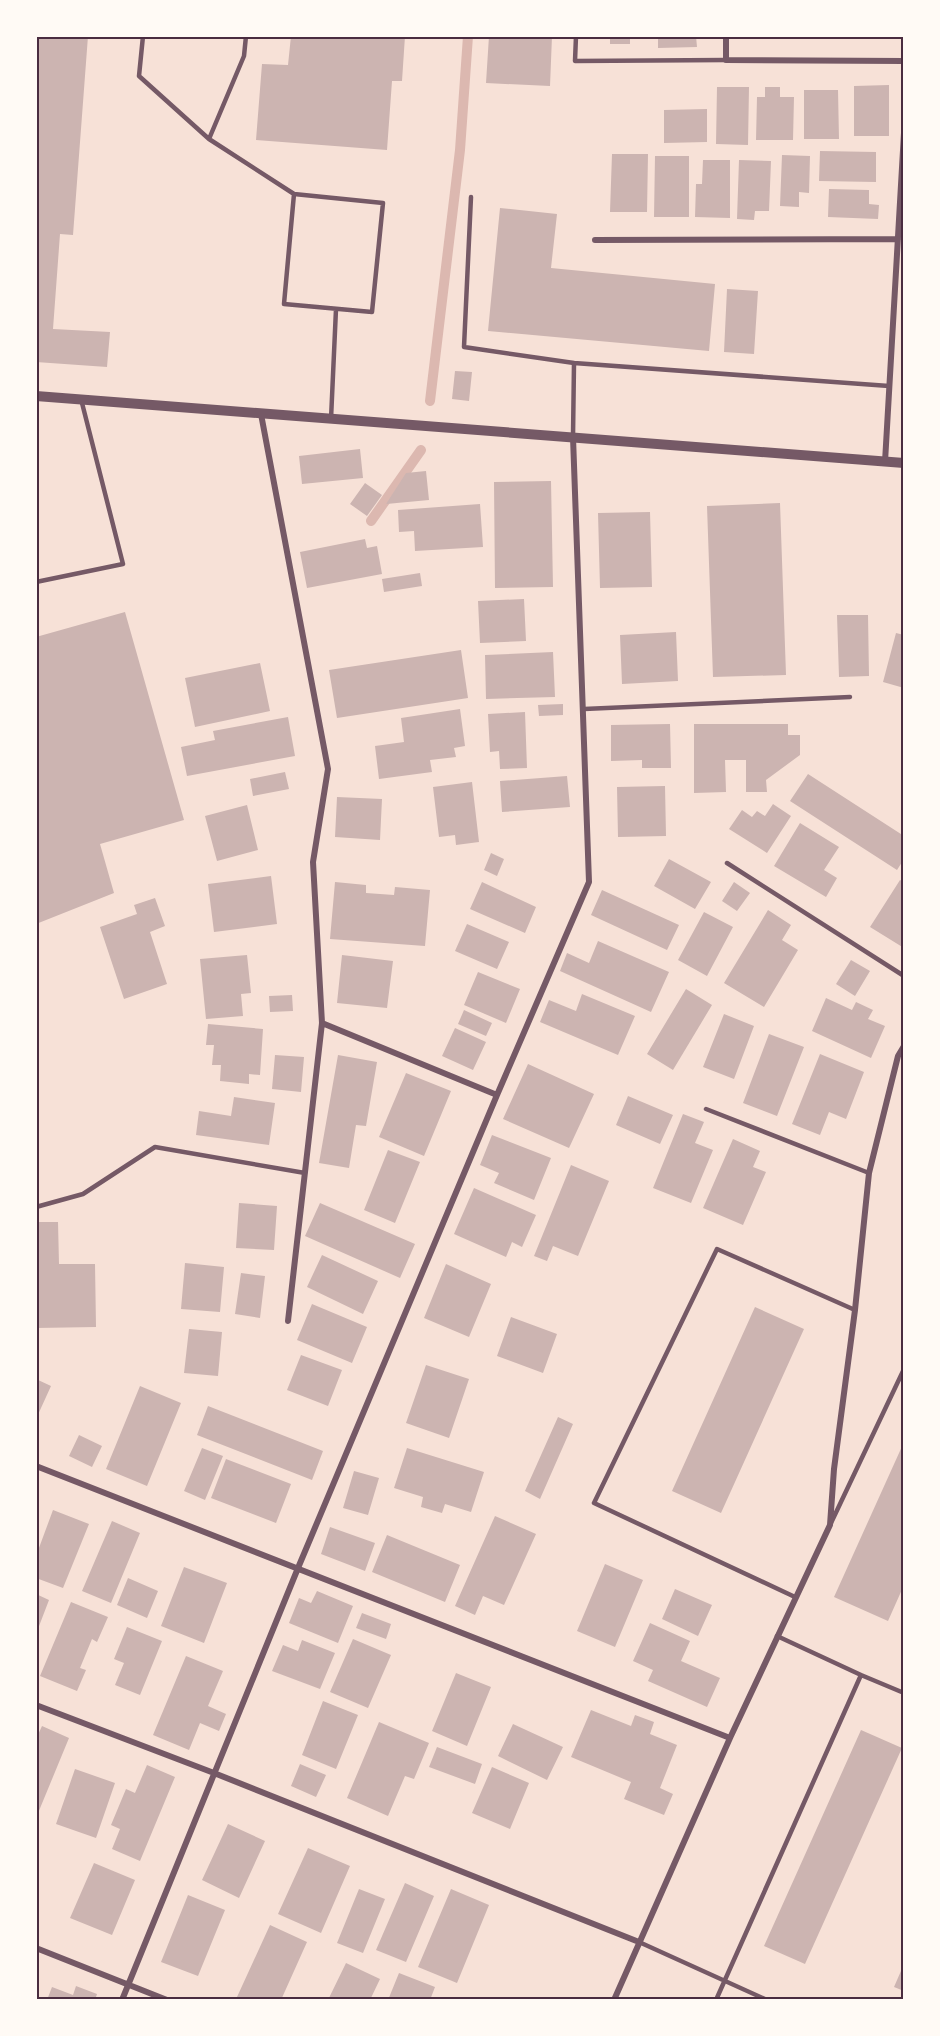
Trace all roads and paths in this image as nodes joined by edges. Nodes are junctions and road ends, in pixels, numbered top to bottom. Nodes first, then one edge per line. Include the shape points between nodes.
1 (143, 36) edge
2 (246, 36) edge
3 (576, 36) edge
4 (726, 36) edge
5 (726, 60) junction
6 (904, 61) edge
7 (904, 133) edge
8 (209, 139) junction
9 (294, 195) junction
10 (471, 197) dead end
11 (898, 239) junction
12 (595, 240) dead end
13 (336, 309) junction
14 (574, 363) junction
15 (889, 387) junction
16 (36, 396) edge
17 (81, 398) junction
18 (261, 414) junction
19 (332, 419) junction
20 (573, 437) junction
21 (885, 462) junction
22 (904, 463) edge
23 (36, 582) edge
24 (850, 697) dead end
25 (584, 709) junction
26 (727, 863) dead end
27 (904, 976) edge
28 (322, 1023) junction
29 (904, 1046) edge
30 (497, 1095) junction
31 (706, 1109) dead end
32 (304, 1173) junction
33 (869, 1173) junction
34 (36, 1208) edge
35 (855, 1310) junction
36 (288, 1321) dead end
37 (904, 1369) edge
38 (36, 1466) edge
39 (830, 1525) junction
40 (298, 1568) junction
41 (795, 1597) junction
42 (777, 1636) junction
43 (861, 1676) junction
44 (904, 1693) edge
45 (36, 1705) edge
46 (730, 1738) junction
47 (214, 1773) junction
48 (639, 1942) junction
49 (36, 1948) edge
50 (724, 1981) junction
51 (128, 1985) junction
52 (122, 2000) edge
53 (166, 2000) edge
54 (614, 2000) edge
55 (716, 2000) edge
56 (767, 2000) edge

1 - 8 lane via 139,76
2 - 8 lane via 244,56
3 - 5 lane via 575,61
4 - 5 street
5 - 6 street
7 - 11 street
8 - 9 lane
9 - 13 lane via 284,304
9 - 13 lane via 382,203 372,312
10 - 14 lane via 464,347
11 - 12 street
11 - 15 street
13 - 19 lane
14 - 15 lane
14 - 20 lane
15 - 21 street
16 - 17 street
17 - 18 street
17 - 23 lane via 123,564
18 - 19 street
18 - 28 street via 328,769 313,862
19 - 20 street
20 - 21 street
20 - 25 street
21 - 22 street
24 - 25 lane
25 - 30 street via 589,882
26 - 27 lane
28 - 30 street
28 - 32 street
29 - 33 street via 898,1056
30 - 40 street
31 - 33 lane
32 - 34 lane via 155,1148 82,1194
32 - 36 street
33 - 35 street
35 - 39 street
35 - 41 lane via 717,1249 594,1503
37 - 39 lane
38 - 40 street
39 - 41 street
40 - 46 street
40 - 47 street
41 - 42 street
42 - 43 lane
42 - 46 street
43 - 44 lane
43 - 50 lane
45 - 47 street
46 - 48 street
47 - 48 street
47 - 51 street
48 - 50 lane
48 - 54 street
49 - 51 street
50 - 55 lane
50 - 56 lane
51 - 52 street
51 - 53 street

